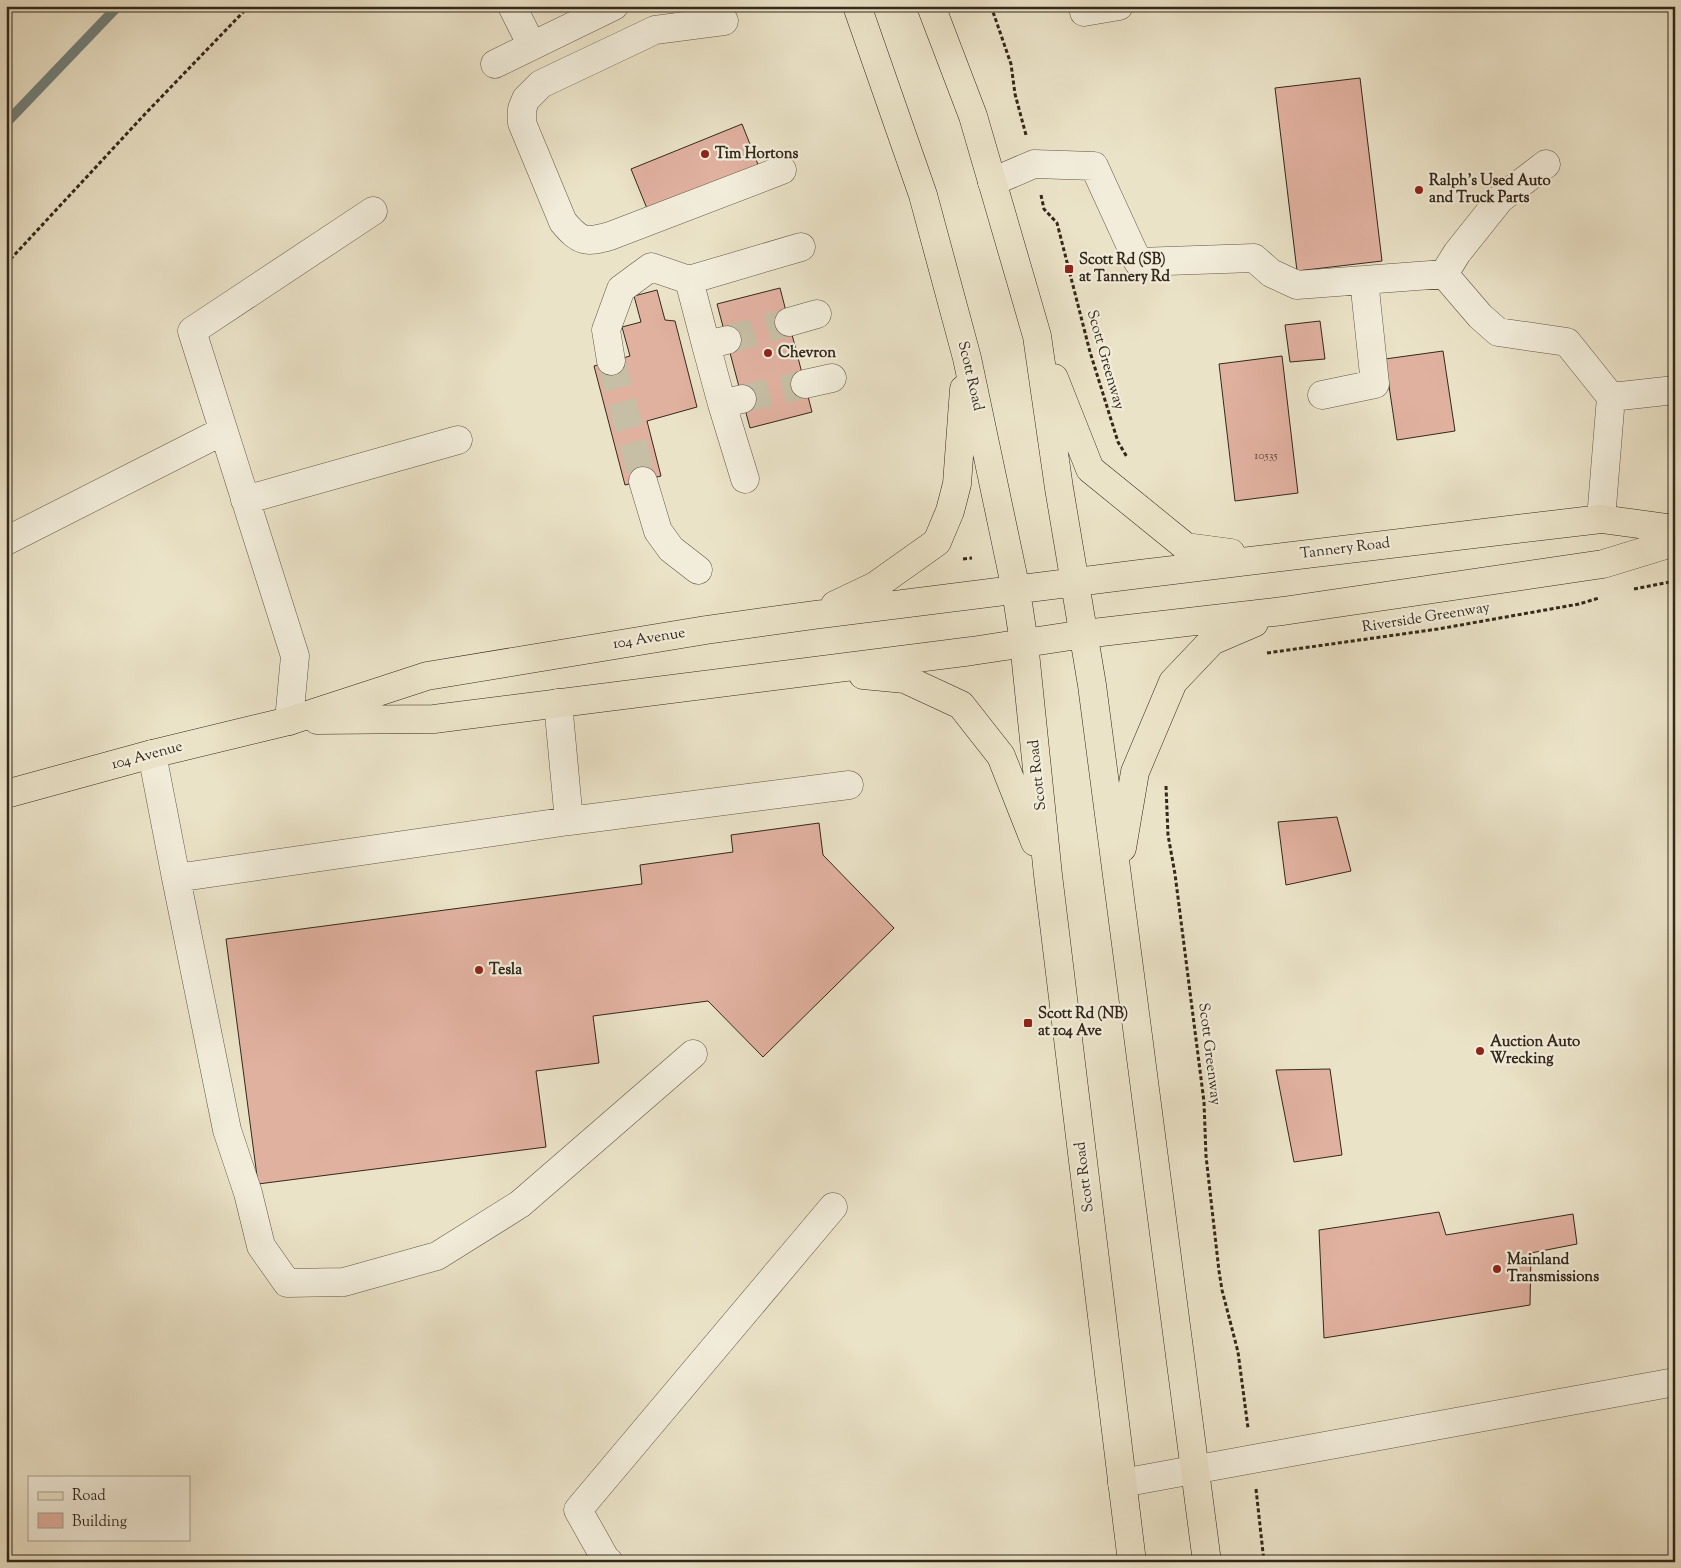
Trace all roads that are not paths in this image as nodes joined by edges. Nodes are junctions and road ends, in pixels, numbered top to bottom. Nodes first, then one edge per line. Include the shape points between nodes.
1 (512, 6) edge
2 (614, 6) edge
3 (857, 6) edge
4 (931, 6) edge
5 (1083, 6) edge
6 (1119, 6) edge
7 (724, 21) dead end
8 (532, 46) junction
9 (495, 64) dead end
10 (1546, 164) dead end
11 (782, 170) dead end
12 (992, 182) junction
13 (372, 211) dead end
14 (801, 247) dead end
15 (1444, 274) junction
16 (689, 280) junction
17 (1364, 280) junction
18 (817, 314) dead end
19 (789, 322) tunnel mouth
20 (1037, 336) junction
21 (967, 358) junction
22 (611, 362) tunnel mouth
23 (832, 378) dead end
24 (805, 384) tunnel mouth
25 (1675, 390) edge
26 (1322, 395) dead end
27 (1611, 397) junction
28 (223, 431) junction
29 (458, 440) dead end
30 (745, 479) dead end
31 (643, 481) tunnel mouth
32 (245, 500) junction
33 (1601, 519) junction
34 (1675, 529) edge
35 (6, 541) edge
36 (1675, 542) edge
37 (1270, 558) junction
38 (698, 570) dead end
39 (1076, 582) junction
40 (1016, 590) junction
41 (1283, 611) junction
42 (814, 616) junction
43 (1084, 634) junction
44 (1024, 643) junction
45 (816, 671) junction
46 (558, 703) junction
47 (289, 721) junction
48 (152, 754) junction
49 (849, 785) dead end
50 (6, 794) edge
51 (569, 821) junction
52 (1048, 875) junction
53 (176, 878) junction
54 (1118, 878) junction
55 (693, 1054) dead end
56 (833, 1207) dead end
57 (1675, 1382) edge
58 (1195, 1469) junction
59 (1122, 1483) junction
60 (609, 1562) edge
61 (1132, 1562) edge
62 (1207, 1562) edge

1 - 8 lane
2 - 8 lane
3 - 21 main road, Scott Road via 923,195
4 - 12 main road via 973,116
5 - 6 lane via 1084,12
7 - 11 lane via 655,30 541,84 526,100 522,123 563,222 582,240 593,241 610,236
8 - 9 lane
10 - 15 lane via 1500,199
12 - 17 lane via 1034,164 1094,166 1138,262 1254,258 1271,273 1298,285
12 - 20 main road
13 - 28 lane via 192,331
14 - 16 lane
15 - 17 lane
15 - 27 lane via 1498,332 1567,342
16 - 22 lane via 651,267 621,289 606,330
16 - 30 lane via 716,343 732,401
17 - 26 lane via 1375,384
18 - 19 lane
20 - 37 main road via 1090,468 1186,548
20 - 39 main road
21 - 40 main road, Scott Road
21 - 42 main road via 957,484 937,542 875,586
23 - 24 lane
25 - 27 lane
27 - 33 lane
28 - 32 lane
28 - 35 lane
29 - 32 lane
31 - 38 lane via 658,531 671,549
32 - 47 lane via 295,656
33 - 34 main road, Tannery Road
33 - 37 main road, Tannery Road
36 - 41 main road via 1603,564
37 - 39 main road, Tannery Road
39 - 40 main road, Tannery Road
39 - 43 main road
40 - 42 main road, 104 Avenue
40 - 44 main road, Scott Road
41 - 43 main road
41 - 54 main road via 1212,641 1173,682 1135,772
42 - 47 main road, 104 Avenue via 706,630 427,676
43 - 44 main road
43 - 54 main road
44 - 45 main road, 104 Avenue
44 - 52 main road, Scott Road
45 - 46 main road, 104 Avenue
45 - 52 main road via 905,680 960,705 1001,756
46 - 47 main road, 104 Avenue via 434,719
46 - 51 lane
47 - 48 main road, 104 Avenue
48 - 50 main road, 104 Avenue
48 - 53 lane
49 - 51 lane
51 - 53 lane
52 - 59 main road, Scott Road
53 - 55 lane via 227,1130 261,1246 287,1283 344,1282 437,1256 520,1204
54 - 58 main road
56 - 60 lane via 578,1510
57 - 58 lane
58 - 59 lane
58 - 62 main road
59 - 61 main road, Scott Road

